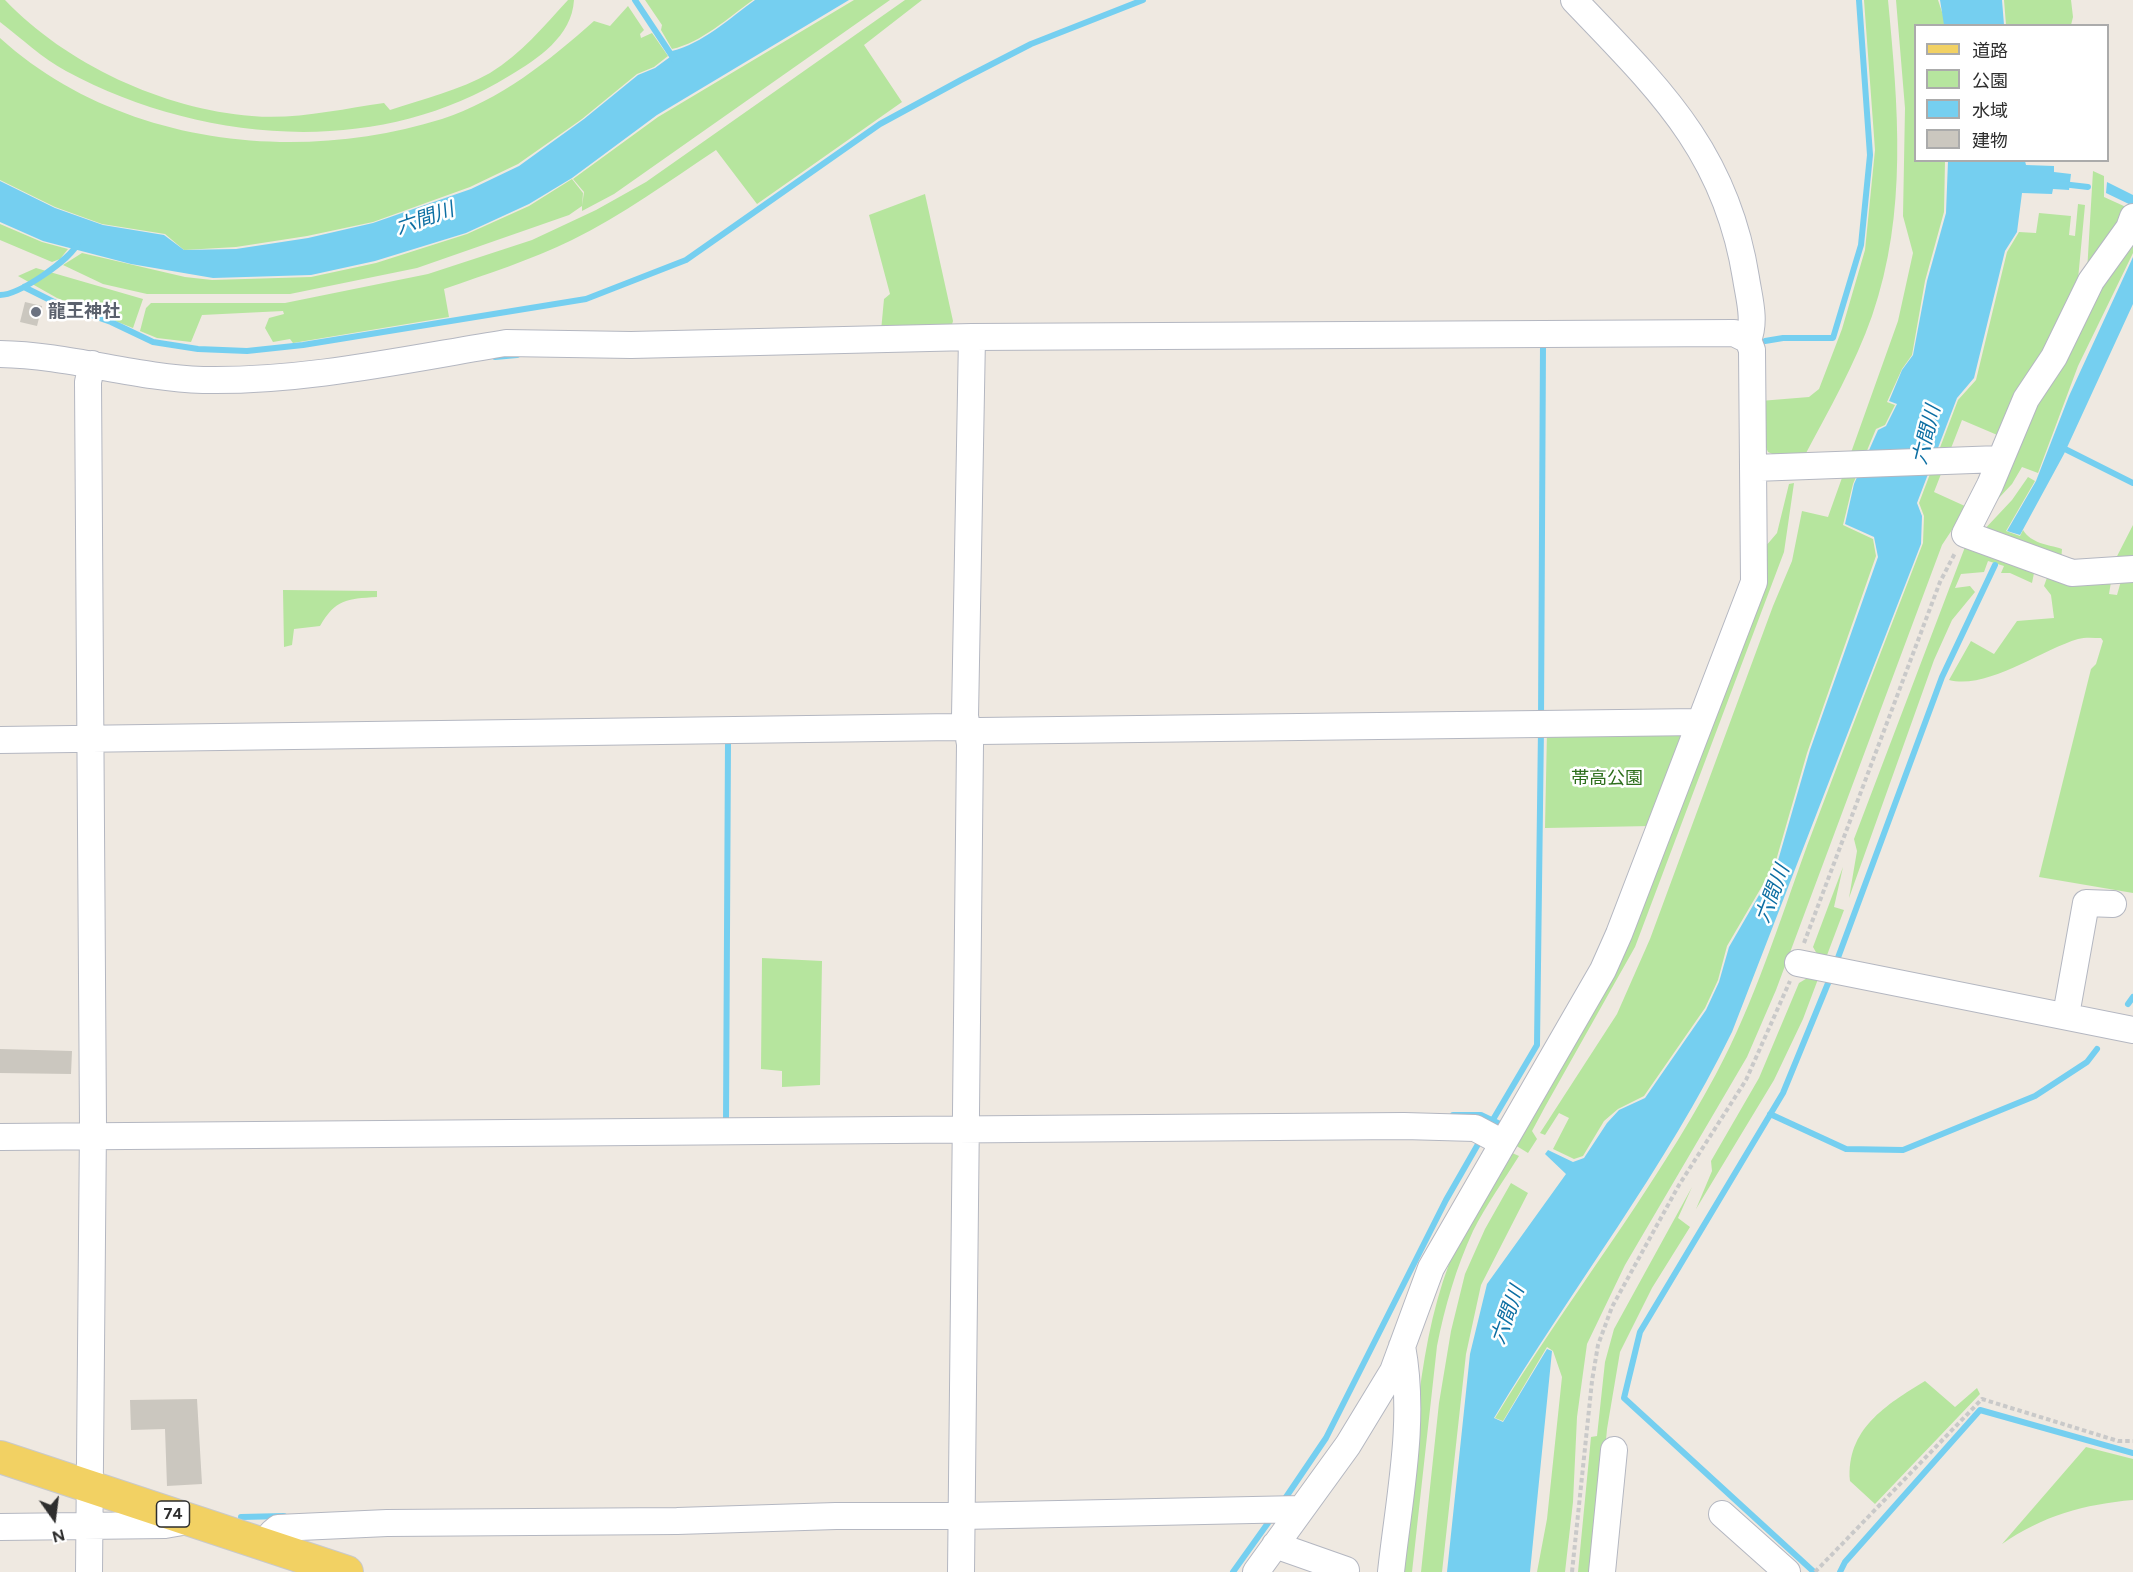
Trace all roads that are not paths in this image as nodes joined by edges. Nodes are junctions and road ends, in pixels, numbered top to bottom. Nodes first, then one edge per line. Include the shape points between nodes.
1 (1574, 0) edge
2 (2132, 224) edge
3 (1748, 340) junction
4 (972, 346) junction
5 (0, 354) edge
6 (90, 372) junction
7 (1992, 459) junction
8 (1754, 468) junction
9 (2133, 569) edge
10 (1699, 722) junction
11 (967, 729) junction
12 (0, 740) edge
13 (90, 746) junction
14 (2114, 904) dead end
15 (1808, 965) road end
16 (2066, 1015) junction
17 (2133, 1030) edge
18 (967, 1124) junction
19 (93, 1131) junction
20 (1491, 1136) junction
21 (0, 1137) edge
22 (1402, 1346) junction
23 (1614, 1450) dead end
24 (0, 1456) edge
25 (962, 1509) junction
26 (1285, 1509) junction
27 (90, 1510) junction
28 (1722, 1514) dead end
29 (0, 1527) edge
30 (1275, 1545) junction
31 (268, 1546) junction
32 (1346, 1570) dead end
33 (89, 1572) edge
34 (347, 1572) edge
35 (961, 1572) edge
36 (1256, 1572) edge
37 (1390, 1572) edge
38 (1602, 1572) edge
39 (1787, 1572) edge

1 - 3 street via 1675,110 1701,149 1733,221 1751,313
2 - 7 street via 2091,281 2054,357
3 - 4 street via 1734,333
3 - 8 street via 1752,350
4 - 6 street via 506,343 248,379
4 - 11 street
5 - 6 street via 28,354
6 - 13 street
7 - 8 street
7 - 9 street via 1965,534 2072,573
8 - 10 street via 1754,582
10 - 11 street
10 - 20 street via 1603,970
11 - 13 street
11 - 18 street
12 - 13 street
13 - 19 street
14 - 16 street via 2086,903
15 - 16 street
16 - 17 street
18 - 19 street
18 - 20 street via 1393,1126
18 - 25 street
19 - 21 street
19 - 27 street
20 - 22 street via 1431,1268
22 - 26 street via 1393,1371 1354,1436
22 - 37 street via 1409,1414
23 - 38 street
24 - 27 main road, 74
25 - 26 street
25 - 31 street via 836,1516 303,1526 274,1530
25 - 35 street
26 - 30 street
27 - 29 street
27 - 31 main road, 74 via 193,1521
27 - 33 street
28 - 39 street
30 - 32 street
30 - 36 street
31 - 34 main road, 74

